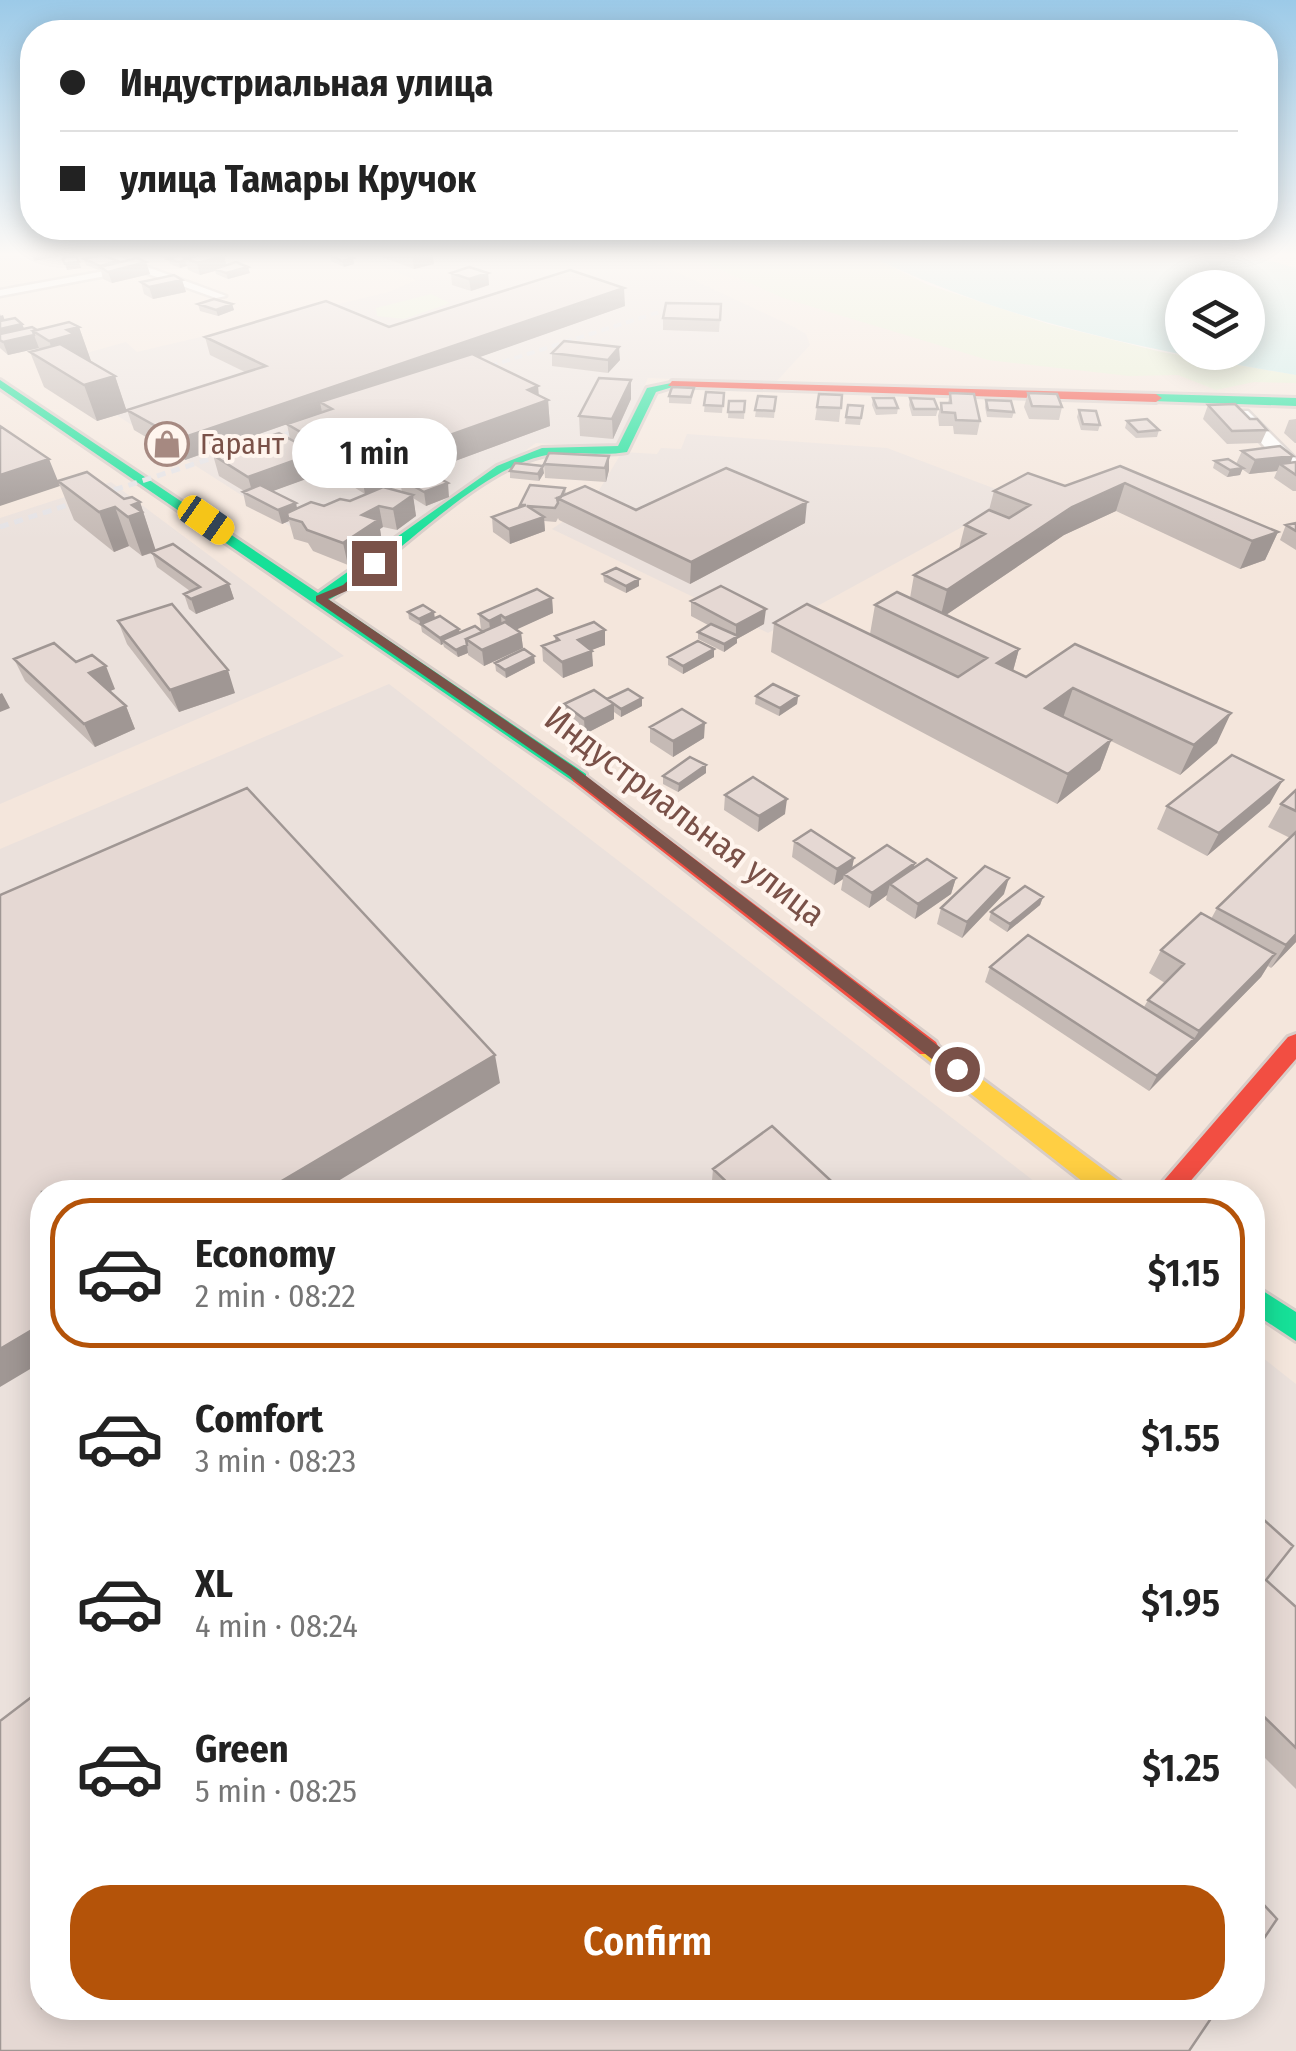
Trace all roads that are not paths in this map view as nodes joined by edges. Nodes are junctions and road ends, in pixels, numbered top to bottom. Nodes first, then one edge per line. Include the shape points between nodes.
1 (0, 382) edge
2 (1231, 401) junction
3 (1296, 402) edge
4 (1296, 466) edge
5 (320, 599) junction
6 (1296, 1043) edge
7 (1099, 1180) edge
8 (1176, 1180) edge
9 (1265, 1305) edge
10 (1296, 1328) edge

1 - 5 main road, Индустриальная улица
2 - 3 main road
2 - 4 street
2 - 5 main road via 666,384 651,390 624,449 546,450 517,462 347,587
5 - 7 main road, Индустриальная улица via 573,772
6 - 8 main road
9 - 10 main road

